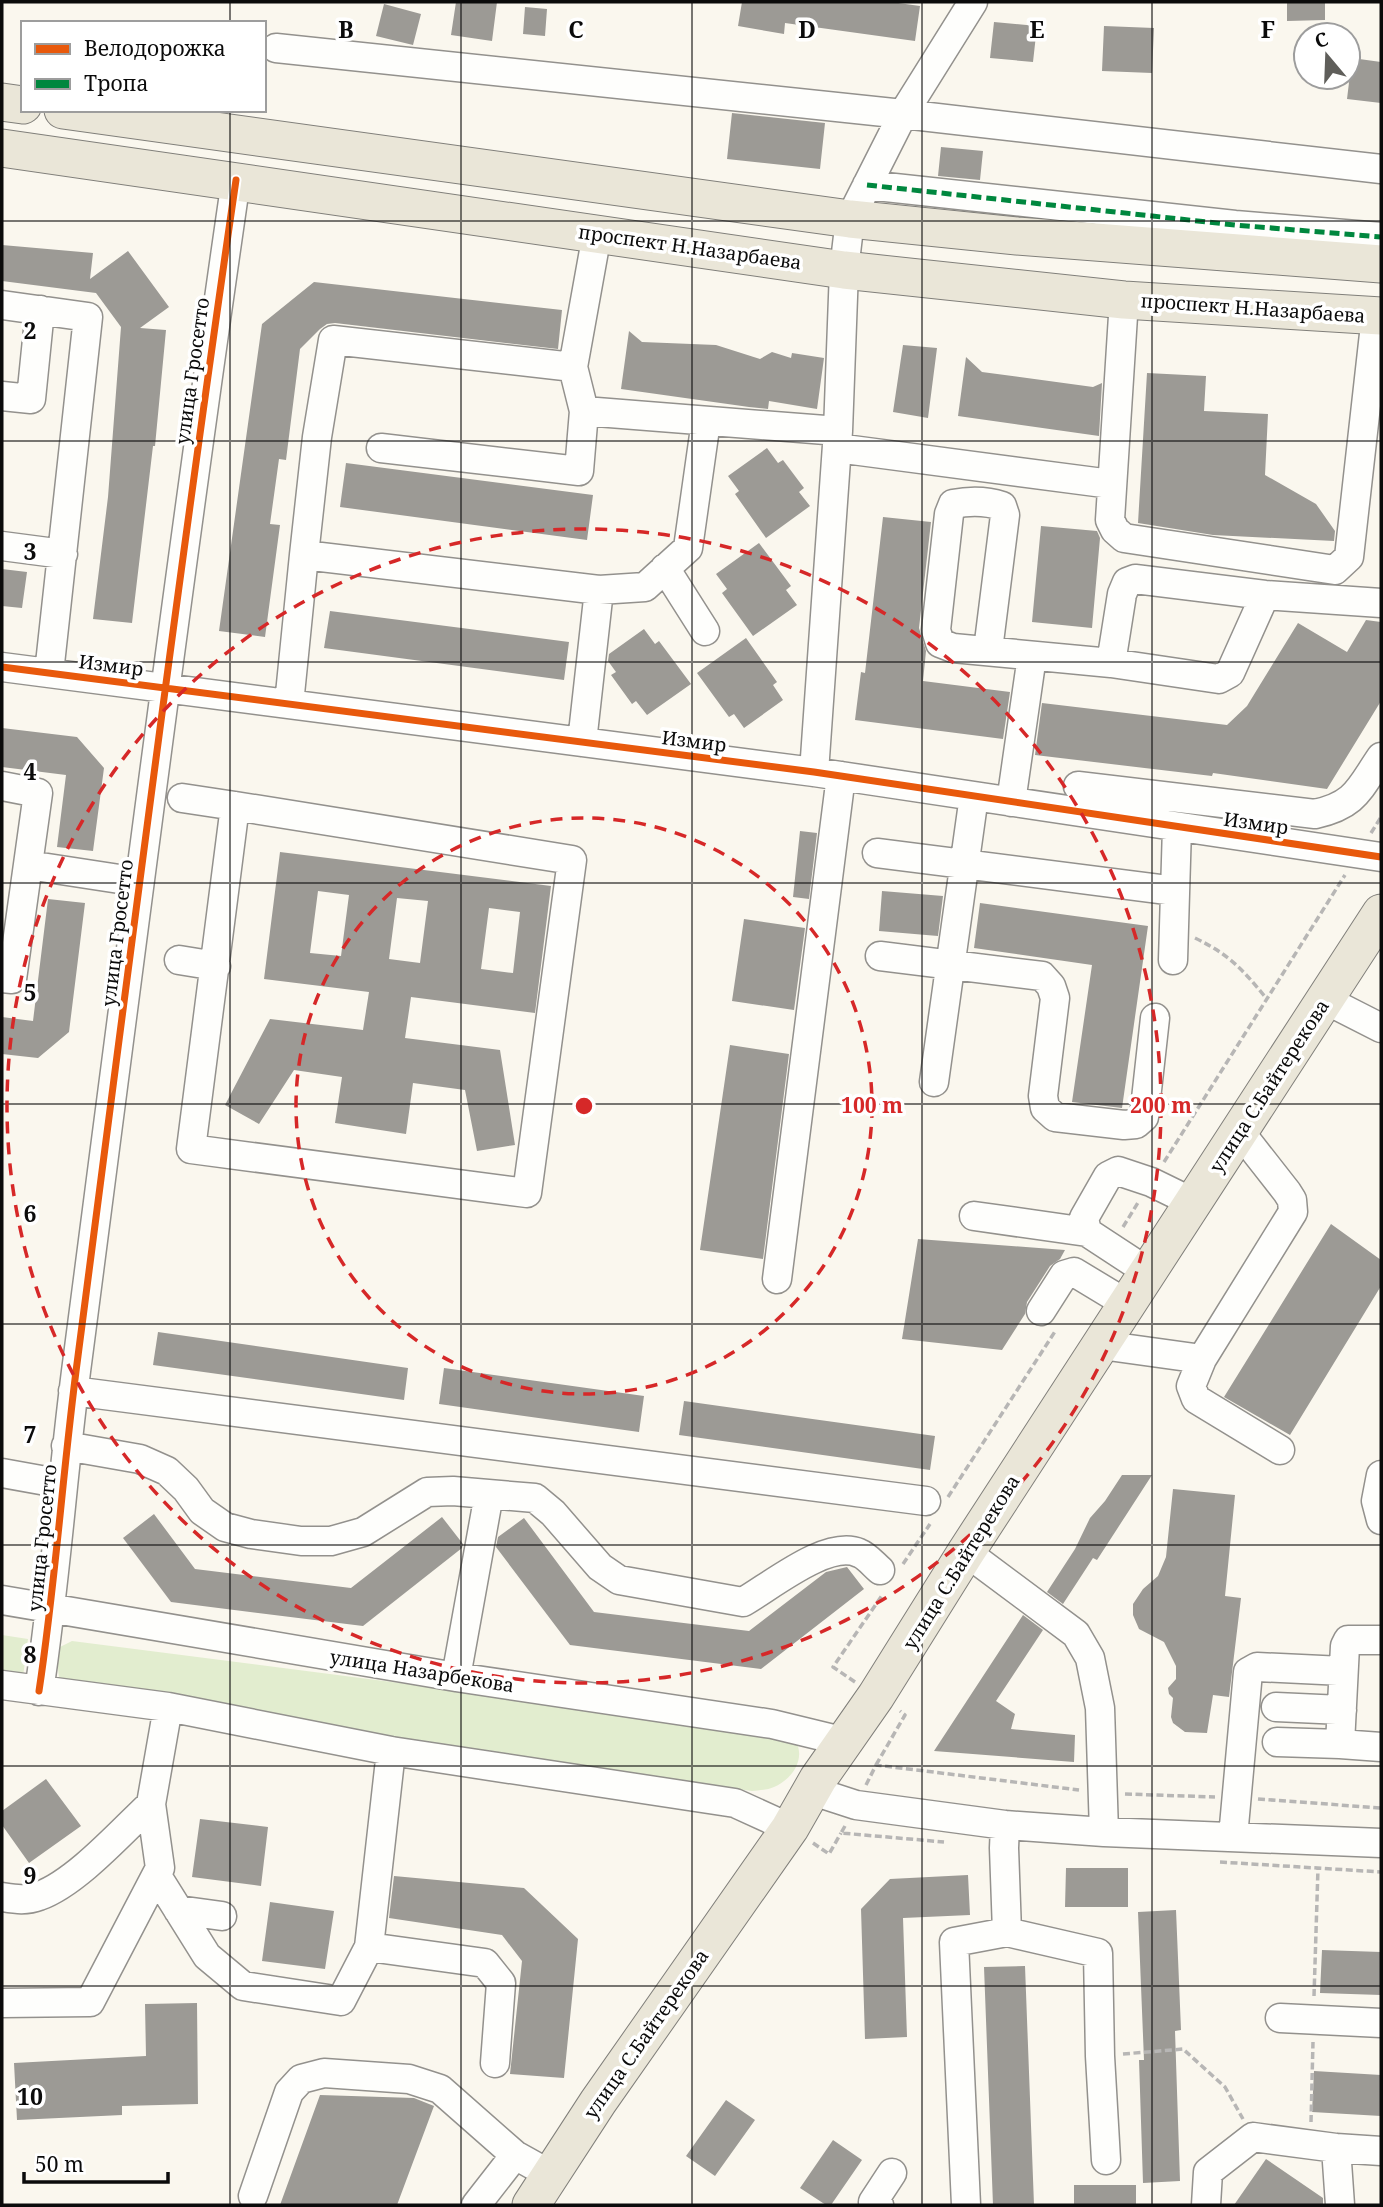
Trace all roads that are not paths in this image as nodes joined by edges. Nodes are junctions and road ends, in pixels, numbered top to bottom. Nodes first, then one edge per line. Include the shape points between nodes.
1 (973, 2) edge
2 (276, 48) dead end
3 (2, 102) edge
4 (21, 105) edge
5 (78, 112) edge
6 (903, 114) junction
7 (2, 148) edge
8 (1381, 169) edge
9 (236, 180) junction
10 (867, 185) junction
11 (850, 219) junction
12 (597, 234) junction
13 (1381, 237) edge
14 (1381, 264) edge
15 (844, 270) junction
16 (1124, 300) junction
17 (2, 305) edge
18 (40, 310) junction
19 (1379, 316) edge
20 (573, 367) junction
21 (2, 396) edge
22 (584, 411) junction
23 (706, 421) junction
24 (837, 440) junction
25 (381, 448) dead end
26 (1111, 484) junction
27 (2, 545) edge
28 (63, 554) junction
29 (304, 555) junction
30 (665, 569) junction
31 (599, 590) junction
32 (1265, 595) junction
33 (1381, 603) edge
34 (705, 631) dead end
35 (988, 650) junction
36 (1032, 656) junction
37 (1111, 663) junction
38 (2, 667) edge
39 (49, 673) junction
40 (165, 688) junction
41 (289, 704) junction
42 (582, 742) junction
43 (1381, 757) edge
44 (828, 774) junction
45 (2, 786) edge
46 (1078, 786) dead end
47 (974, 796) junction
48 (182, 798) dead end
49 (1011, 802) junction
50 (235, 806) junction
51 (1177, 827) junction
52 (877, 853) dead end
53 (1381, 857) edge
54 (964, 864) junction
55 (28, 865) junction
56 (139, 882) junction
57 (1175, 891) junction
58 (1381, 913) edge
59 (880, 956) dead end
60 (179, 960) dead end
61 (1173, 960) dead end
62 (950, 964) junction
63 (216, 966) junction
64 (2, 978) edge
65 (1326, 1000) junction
66 (1155, 1018) dead end
67 (1381, 1028) edge
68 (934, 1082) dead end
69 (1240, 1132) junction
70 (1194, 1203) junction
71 (974, 1216) dead end
72 (1087, 1232) junction
73 (1148, 1272) junction
74 (777, 1279) dead end
75 (1127, 1304) junction
76 (1041, 1311) dead end
77 (1101, 1345) junction
78 (1202, 1359) junction
79 (73, 1391) junction
80 (66, 1446) junction
81 (1280, 1450) dead end
82 (2, 1473) edge
83 (1381, 1475) edge
84 (64, 1484) junction
85 (489, 1494) junction
86 (926, 1501) dead end
87 (1381, 1521) edge
88 (966, 1552) junction
89 (880, 1570) dead end
90 (2, 1600) edge
91 (51, 1608) junction
92 (1381, 1640) edge
93 (1343, 1671) junction
94 (456, 1678) junction
95 (2, 1685) edge
96 (39, 1690) junction
97 (168, 1707) junction
98 (1276, 1707) dead end
99 (1342, 1710) junction
100 (842, 1741) junction
101 (1277, 1742) dead end
102 (1340, 1744) junction
103 (1381, 1747) edge
104 (391, 1751) junction
105 (813, 1791) junction
106 (151, 1804) junction
107 (1005, 1825) junction
108 (790, 1828) junction
109 (1104, 1832) junction
110 (1233, 1838) junction
111 (1381, 1843) edge
112 (157, 1876) junction
113 (2, 1897) edge
114 (178, 1910) junction
115 (222, 1916) dead end
116 (1007, 1932) junction
117 (369, 1947) junction
118 (2, 2003) edge
119 (1280, 2018) dead end
120 (1381, 2023) edge
121 (495, 2063) dead end
122 (1336, 2148) junction
123 (1381, 2151) edge
124 (515, 2155) junction
125 (1106, 2160) dead end
126 (892, 2173) dead end
127 (551, 2175) junction
128 (254, 2196) dead end
129 (476, 2205) edge
130 (531, 2205) edge
131 (879, 2205) edge
132 (966, 2205) edge
133 (1206, 2205) edge
134 (1340, 2205) edge

1 - 6 street
2 - 6 street
3 - 4 main road
5 - 11 main road
6 - 8 street
6 - 10 street
7 - 9 main road, проспект Н.Назарбаева
9 - 12 main road, проспект Н.Назарбаева
9 - 40 street, улица Гросетто
10 - 11 street
10 - 13 street
11 - 14 main road
11 - 15 street
12 - 15 main road, проспект Н.Назарбаева
12 - 20 street
15 - 16 main road, проспект Н.Назарбаева
15 - 24 street
16 - 19 main road, проспект Н.Назарбаева
16 - 26 street
17 - 18 street
18 - 21 street via 31,399
18 - 28 street via 88,317
19 - 26 street via 1349,557 1335,570 1124,538 1110,520
20 - 22 street
20 - 29 street via 333,340
22 - 23 street
22 - 25 street via 579,471
23 - 24 street
23 - 30 street via 688,548
24 - 26 street
24 - 44 street
27 - 28 street
28 - 39 street
29 - 31 street
29 - 41 street
30 - 31 street via 645,587
30 - 34 street
31 - 42 street
32 - 33 street
32 - 37 street via 1230,673 1219,679
32 - 37 street via 1135,579 1127,582
35 - 35 street via 953,648 940,643 936,630 949,514 953,504 962,502 993,503 1002,506 1005,515
35 - 36 street
36 - 37 street
36 - 49 street
38 - 39 street, Измир
39 - 40 street, Измир
40 - 41 street, Измир
40 - 56 street, улица Гросетто
41 - 42 street, Измир
42 - 44 street, Измир
43 - 46 street via 1354,797 1337,809 1315,814
44 - 47 street, Измир
44 - 74 street
45 - 55 street via 38,793
47 - 49 street, Измир
47 - 54 street
48 - 50 street
49 - 51 street, Измир
50 - 63 street
50 - 63 street via 572,860 527,1193 191,1149
51 - 53 street, Измир
51 - 57 street
52 - 54 street
54 - 57 street
54 - 62 street
55 - 56 street
55 - 64 street via 12,979
56 - 79 street, улица Гросетто
57 - 61 street
58 - 65 main road, улица С.Байтерекова
59 - 62 street
60 - 63 street
62 - 66 street via 1042,976 1051,986 1055,998 1043,1096 1045,1108 1055,1117 1124,1125 1136,1124 1144,1117
62 - 68 street
65 - 67 street
65 - 69 main road, улица С.Байтерекова
69 - 70 main road, улица С.Байтерекова
69 - 78 street via 1287,1192 1293,1212
70 - 72 street via 1118,1171 1108,1176 1084,1218
70 - 73 main road, улица С.Байтерекова
71 - 72 street
72 - 73 street
73 - 75 main road, улица С.Байтерекова
75 - 76 street via 1074,1272 1064,1275
75 - 77 main road, улица С.Байтерекова
77 - 78 street
77 - 88 main road, улица С.Байтерекова
78 - 81 street via 1191,1386 1196,1399
79 - 80 street, улица Гросетто
79 - 86 street
80 - 84 street, улица Гросетто
80 - 85 street via 141,1459 167,1471 202,1511 225,1527 301,1541 331,1541 363,1532 426,1492
82 - 84 street
83 - 87 street via 1376,1501
84 - 91 street, улица Гросетто
85 - 89 street via 535,1498 600,1567 619,1580 743,1602 809,1559 839,1549 860,1553
85 - 94 street
88 - 100 main road, улица С.Байтерекова via 876,1696
88 - 109 street via 1076,1634 1090,1658 1100,1708
90 - 91 street, улица Назарбекова
91 - 94 street, улица Назарбекова
91 - 96 street, улица Гросетто
92 - 93 street via 1348,1640
93 - 99 street
93 - 110 street via 1257,1667 1248,1672
94 - 100 street, улица Назарбекова via 772,1724
95 - 96 street
96 - 97 street
97 - 104 street
97 - 106 street
98 - 99 street
99 - 102 street
100 - 105 main road, улица С.Байтерекова
101 - 102 street
102 - 103 street
104 - 108 street via 735,1803
104 - 117 street
105 - 107 street via 856,1805
105 - 108 main road, улица С.Байтерекова
106 - 112 street via 160,1868
106 - 113 street via 40,1896 22,1900
107 - 109 street
107 - 116 street
108 - 127 main road, улица С.Байтерекова
109 - 110 street
110 - 111 street
112 - 114 street
112 - 118 street via 90,2002
114 - 115 street
114 - 117 street via 207,1956 243,1986 341,2001
116 - 125 street via 1098,1953
116 - 132 street via 954,1942
117 - 121 street via 485,1963 500,1983
119 - 120 street
122 - 123 street
122 - 133 street via 1253,2137 1208,2172
122 - 134 street
124 - 127 street
124 - 128 street via 440,2089 409,2079 324,2073 301,2079 289,2092
124 - 129 street
126 - 131 street via 873,2202
127 - 130 main road, улица С.Байтерекова

